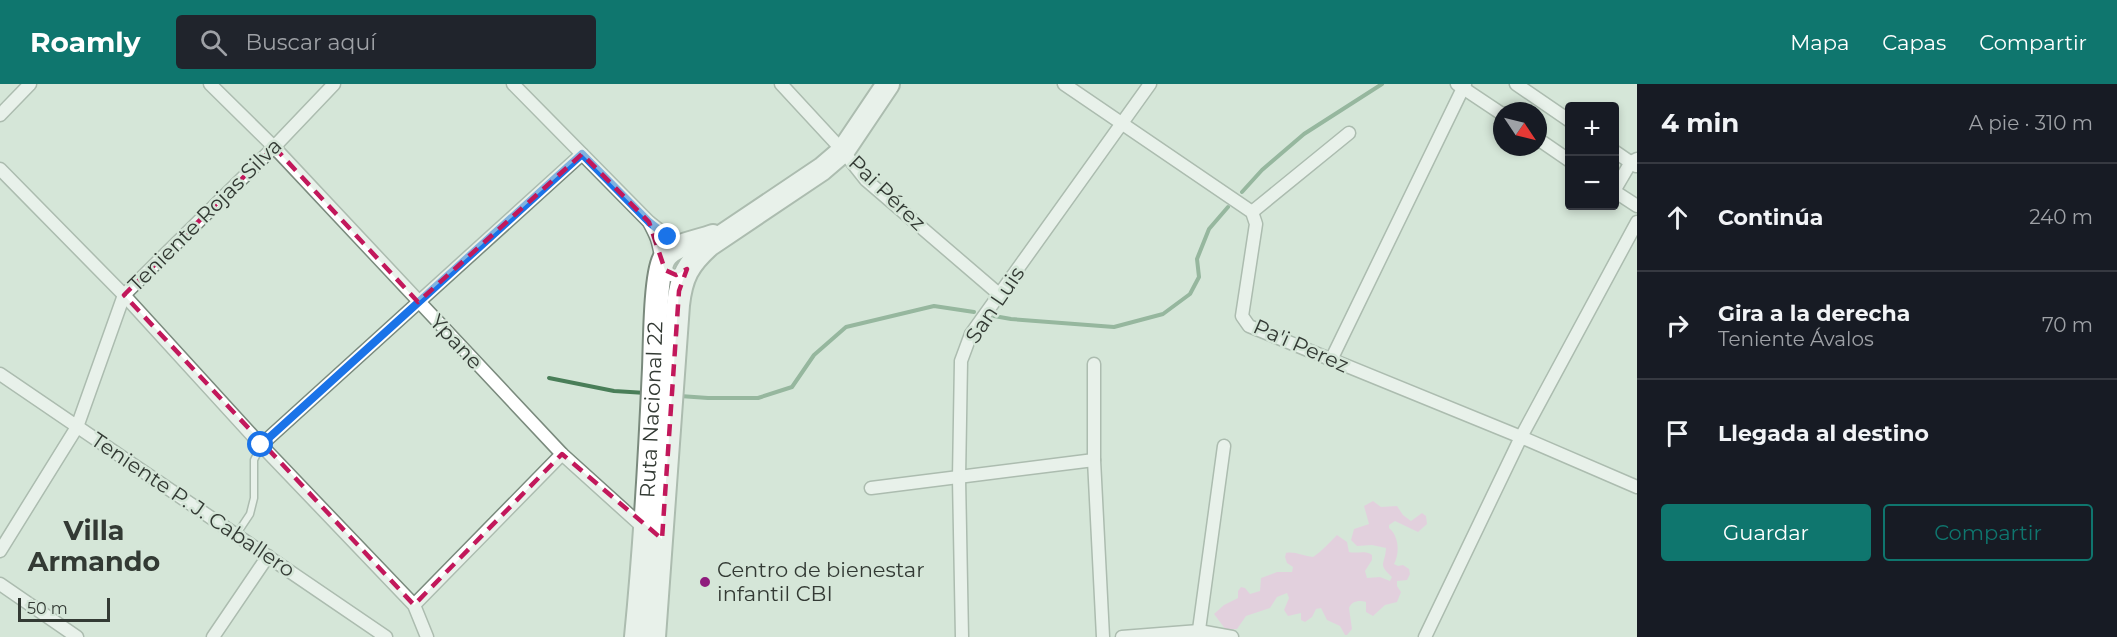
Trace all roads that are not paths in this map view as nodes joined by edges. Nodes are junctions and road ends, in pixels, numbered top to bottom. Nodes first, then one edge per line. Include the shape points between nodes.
1 (30, 84) edge
2 (210, 84) edge
3 (334, 84) edge
4 (513, 84) edge
5 (781, 84) edge
6 (888, 84) edge
7 (1064, 84) edge
8 (1150, 84) edge
9 (1516, 84) edge
10 (1461, 85) edge
11 (1493, 108) edge
12 (0, 115) edge
13 (1565, 118) edge
14 (1122, 123) junction
15 (1350, 133) dead end
16 (1547, 145) edge
17 (274, 147) junction
18 (843, 151) junction
19 (582, 154) junction
20 (1619, 155) edge
21 (1565, 157) edge
22 (1635, 163) edge
23 (0, 169) edge
24 (1619, 184) edge
25 (1619, 194) edge
26 (1637, 206) edge
27 (1252, 212) junction
28 (649, 222) junction
29 (1637, 222) edge
30 (734, 227) junction
31 (680, 247) junction
32 (662, 264) junction
33 (687, 269) junction
34 (124, 295) junction
35 (1000, 295) junction
36 (418, 302) junction
37 (1331, 360) junction
38 (1094, 364) dead end
39 (0, 374) edge
40 (662, 395) junction
41 (77, 427) junction
42 (1521, 437) junction
43 (261, 445) junction
44 (1224, 446) dead end
45 (562, 454) junction
46 (1094, 460) junction
47 (959, 478) junction
48 (871, 488) dead end
49 (1637, 488) edge
50 (654, 534) junction
51 (236, 535) junction
52 (0, 551) edge
53 (268, 556) junction
54 (0, 584) edge
55 (414, 605) junction
56 (1198, 634) edge
57 (77, 637) edge
58 (213, 637) edge
59 (386, 637) edge
60 (428, 637) edge
61 (636, 637) edge
62 (654, 637) edge
63 (962, 637) edge
64 (1103, 637) edge
65 (1122, 637) edge
66 (1232, 637) edge
67 (1425, 637) edge

1 - 12 street
2 - 17 street, Ypane
3 - 17 street, Teniente Rojas Silva
4 - 19 street
5 - 18 street, Pai Pérez
6 - 18 highway, Ruta Nacional 22
7 - 14 street
8 - 14 street, San Luis
9 - 13 street
10 - 11 street
10 - 37 street
14 - 27 street
14 - 35 street, San Luis
15 - 27 street
16 - 21 street
17 - 34 street, Teniente Rojas Silva
17 - 36 street, Ypane
18 - 30 highway, Ruta Nacional 22
18 - 35 street, Pai Pérez via 866,180
19 - 28 street
19 - 36 street
20 - 22 street
22 - 24 street
23 - 34 street
25 - 26 street
27 - 37 street, Pa'i Perez via 1256,224 1242,316 1249,326
28 - 31 street
28 - 32 street via 657,237
29 - 42 street
30 - 31 highway, Ruta Nacional 22
30 - 33 highway, Ruta Nacional 22 via 709,245
31 - 32 highway, Ruta Nacional 22 via 666,256
31 - 33 street via 688,257
32 - 33 street via 669,274 682,274
32 - 40 highway, Ruta Nacional 22 via 657,310
33 - 40 highway, Ruta Nacional 22 via 679,291
34 - 41 street, Teniente Rojas Silva
34 - 43 street
35 - 47 street, San Luis via 971,334 961,361
36 - 43 street
36 - 45 street, Ypane
37 - 42 street, Pa'i Perez
38 - 46 street
39 - 41 street, Teniente P. J. Caballero
40 - 50 highway, Ruta Nacional 22
41 - 51 street, Teniente P. J. Caballero
41 - 52 street, Teniente Rojas Silva
42 - 49 street, Pa'i Perez
42 - 67 street
43 - 51 lane via 255,460 250,514
43 - 55 street
44 - 56 street
45 - 50 street, Ypane
45 - 55 street
46 - 47 street
46 - 64 street
47 - 48 street
47 - 63 street, San Luis
50 - 61 highway, Ruta Nacional 22
50 - 62 highway, Ruta Nacional 22
51 - 53 street, Teniente P. J. Caballero
53 - 58 street
53 - 59 street, Teniente P. J. Caballero
54 - 57 street
55 - 60 street
56 - 65 street
56 - 66 street

